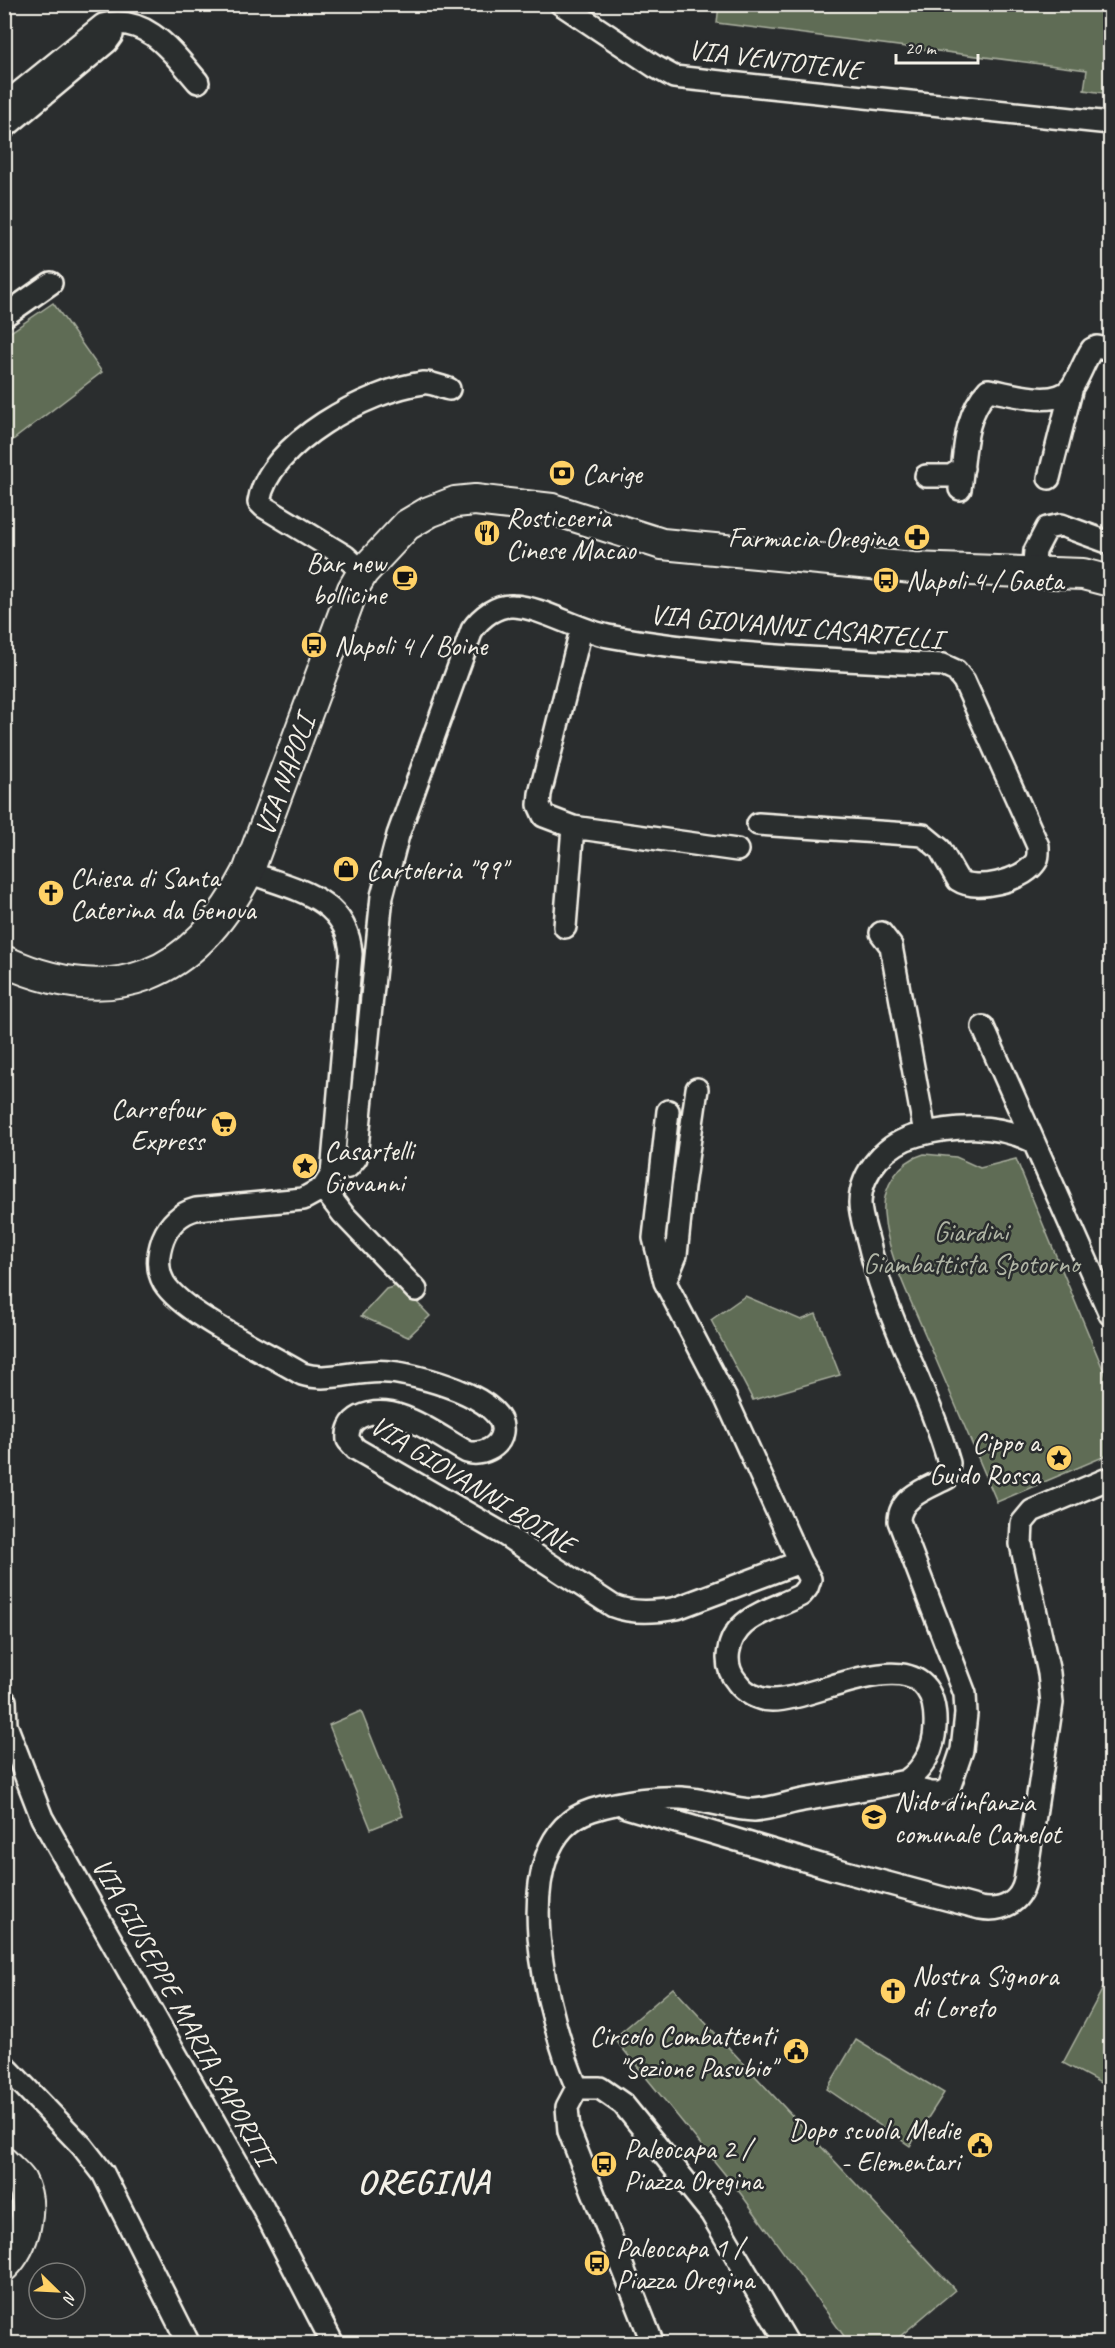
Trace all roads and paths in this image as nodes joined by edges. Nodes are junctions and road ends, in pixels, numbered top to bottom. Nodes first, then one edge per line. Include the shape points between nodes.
1 (561, 4) edge
2 (103, 25) junction
3 (198, 82) dead end
4 (4, 105) edge
5 (1110, 123) edge
6 (4, 128) edge
7 (51, 283) dead end
8 (4, 316) edge
9 (1110, 350) edge
10 (1072, 387) junction
11 (449, 389) dead end
12 (926, 476) dead end
13 (1049, 478) dead end
14 (1110, 543) edge
15 (363, 572) junction
16 (1033, 573) junction
17 (1110, 581) edge
18 (581, 630) junction
19 (758, 824) dead end
20 (573, 827) junction
21 (737, 850) dead end
22 (248, 872) junction
23 (565, 927) dead end
24 (881, 933) dead end
25 (4, 961) edge
26 (982, 1027) dead end
27 (697, 1089) dead end
28 (668, 1111) dead end
29 (925, 1133) junction
30 (1030, 1140) junction
31 (328, 1179) junction
32 (664, 1282) junction
33 (416, 1290) dead end
34 (1110, 1314) edge
35 (1110, 1478) edge
36 (800, 1562) junction
37 (5, 1701) edge
38 (906, 1781) junction
39 (619, 1805) junction
40 (4, 2065) edge
41 (577, 2088) junction
42 (4, 2163) edge
43 (4, 2266) edge
44 (189, 2343) edge
45 (333, 2343) edge
46 (653, 2343) edge
47 (788, 2343) edge

1 - 5 street, VIA VENTOTENE via 674,77
2 - 3 street via 144,28
2 - 4 street
2 - 6 street via 110,28 111,39
7 - 8 street
9 - 10 street via 1092,349
10 - 12 street via 1061,397 1047,398 988,390 979,399 969,423 962,478
10 - 13 street
11 - 15 street via 425,382 385,392 342,411 305,438 268,474 259,502 345,556
14 - 16 street via 1061,525 1047,528 1035,551
15 - 16 street, VIA NAPOLI via 407,525 446,506 475,500 552,509 662,544 913,568
15 - 22 street, VIA NAPOLI via 349,600
16 - 17 street, VIA NAPOLI via 1083,574
18 - 19 street, VIA GIOVANNI CASARTELLI via 683,647 950,668 964,681 1038,851 1033,866 1026,871 980,886 958,880 940,849 924,835
18 - 20 street via 539,800 548,819
18 - 31 street, VIA GIOVANNI CASARTELLI via 513,606 489,613 472,630 412,795 386,880 356,1158
20 - 21 street
20 - 23 street
22 - 25 street, VIA NAPOLI via 214,925 190,948 146,978 107,984 69,982
22 - 31 street via 320,899 341,919 349,936 351,954
24 - 29 street via 891,946
26 - 30 street
27 - 32 street via 676,1255
28 - 32 street via 654,1238
29 - 30 street via 977,1128 1001,1130
29 - 38 street via 902,1140 877,1160 867,1177 860,1203 876,1277 949,1463 947,1478 906,1501 899,1510 899,1521 965,1694 962,1750 952,1784 946,1791 924,1792
30 - 34 street
31 - 33 street via 343,1214
31 - 36 street, VIA GIOVANNI BOINE via 303,1199 196,1209 182,1215 170,1226 160,1248 158,1267 163,1282 191,1310 302,1374 316,1378 389,1371 459,1391 490,1406 501,1419 503,1431 495,1446 484,1452 467,1452 388,1412 354,1420 348,1440 356,1449 505,1535 613,1606 630,1611 677,1608
32 - 36 street via 726,1399
35 - 39 street via 1032,1511 1022,1523 1025,1564 1052,1703 1025,1881 1016,1900 1000,1908 980,1908
36 - 38 street via 810,1579 807,1588 801,1595 744,1624 727,1659 732,1676 752,1695 773,1700 879,1674 914,1679 929,1695 935,1730 924,1765
37 - 45 street, VIA GIUSEPPE MARIA SAPORITI via 6,1725 42,1818 252,2188
38 - 39 street via 753,1810 690,1798
39 - 41 street via 592,1810 570,1822 550,1852 539,1884 540,1941 553,2022
40 - 44 street via 103,2173
41 - 46 street via 567,2107 568,2131
41 - 47 street via 600,2088 623,2104 711,2213
42 - 43 street via 21,2181 27,2217 17,2249

